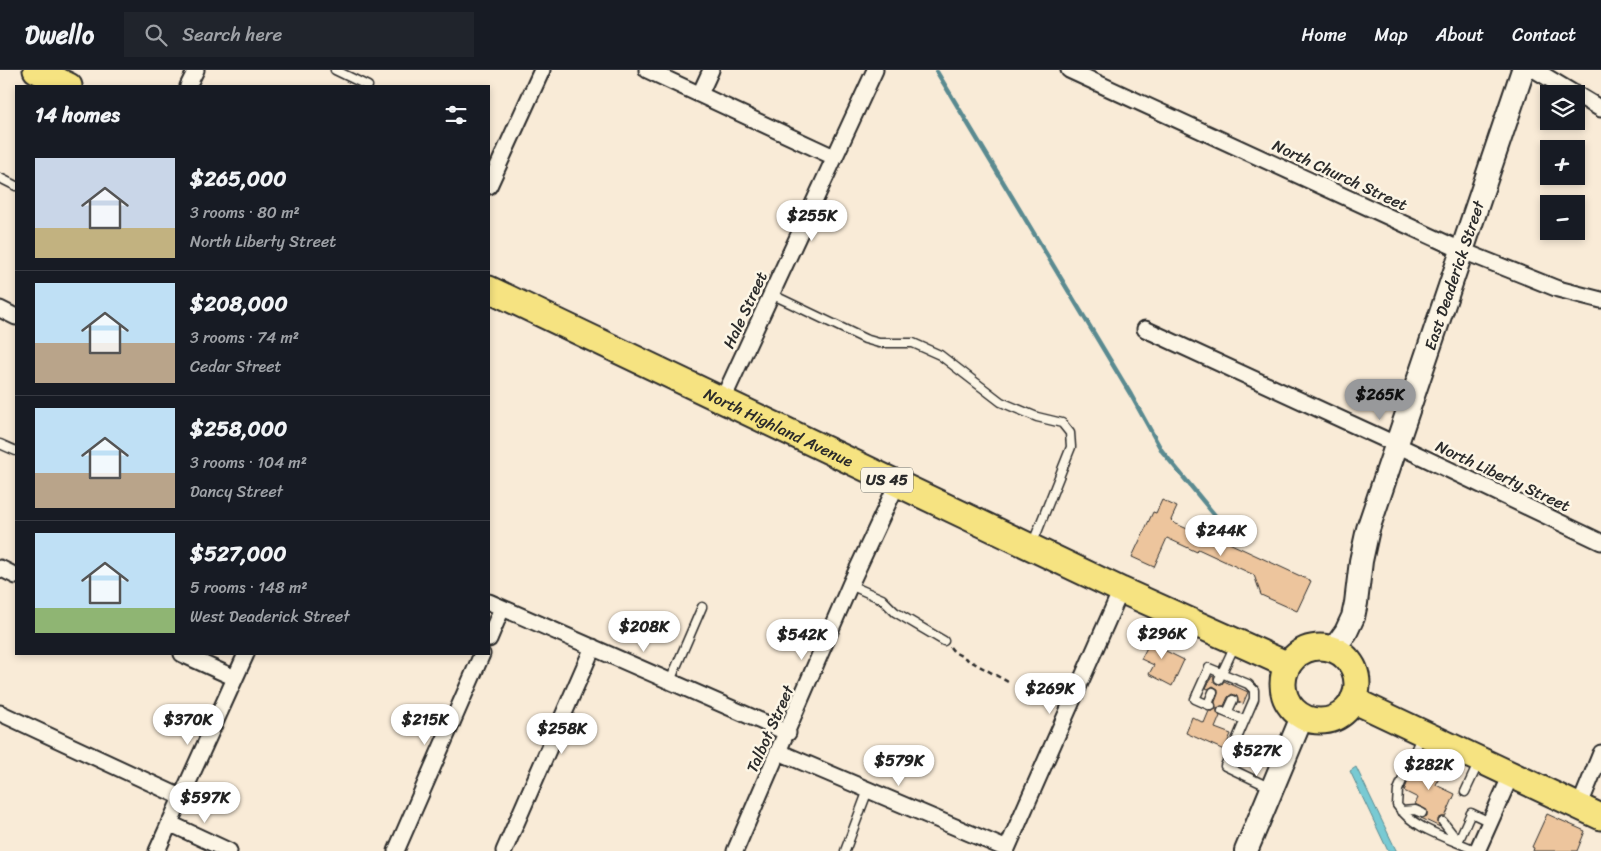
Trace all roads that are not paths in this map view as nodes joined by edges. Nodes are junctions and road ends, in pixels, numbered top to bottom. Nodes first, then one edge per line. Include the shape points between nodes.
1 (36, 70) edge
2 (196, 70) edge
3 (335, 70) edge
4 (542, 70) edge
5 (647, 70) edge
6 (711, 70) edge
7 (875, 70) edge
8 (1069, 70) edge
9 (1523, 70) edge
10 (1535, 70) edge
11 (67, 85) edge
12 (188, 85) edge
13 (366, 85) edge
14 (1561, 85) edge
15 (700, 94) junction
16 (1585, 99) edge
17 (1601, 109) edge
18 (834, 157) junction
19 (0, 178) edge
20 (490, 184) edge
21 (15, 186) edge
22 (1463, 251) junction
23 (490, 289) edge
24 (771, 294) junction
25 (1601, 300) edge
26 (0, 309) edge
27 (15, 316) edge
28 (1145, 330) dead end
29 (722, 401) junction
30 (0, 444) edge
31 (1395, 444) junction
32 (15, 451) edge
33 (897, 484) junction
34 (1601, 542) edge
35 (1032, 547) junction
36 (0, 568) edge
37 (15, 576) edge
38 (850, 585) junction
39 (1121, 590) junction
40 (496, 605) edge
41 (702, 607) dead end
42 (490, 634) edge
43 (944, 640) road end
44 (1236, 642) junction
45 (593, 648) junction
46 (1333, 650) junction
47 (184, 655) edge
48 (246, 655) edge
49 (482, 655) edge
50 (1288, 666) junction
51 (1220, 676) junction
52 (235, 678) junction
53 (670, 681) junction
54 (1213, 692) dead end
55 (1233, 700) dead end
56 (1353, 700) junction
57 (0, 713) edge
58 (1302, 717) junction
59 (1244, 720) junction
60 (788, 733) junction
61 (1422, 733) junction
62 (779, 752) junction
63 (1601, 753) edge
64 (1480, 760) junction
65 (1511, 774) junction
66 (1272, 789) junction
67 (868, 790) junction
68 (1466, 792) dead end
69 (181, 797) junction
70 (1579, 807) junction
71 (1401, 811) junction
72 (1422, 814) dead end
73 (1601, 817) edge
74 (1443, 822) dead end
75 (1490, 822) junction
76 (169, 823) junction
77 (1458, 842) junction
78 (1006, 850) edge
79 (157, 851) edge
80 (229, 851) edge
81 (396, 851) edge
82 (504, 851) edge
83 (735, 851) edge
84 (845, 851) edge
85 (1246, 851) edge
86 (1477, 851) edge

1 - 11 main road
2 - 12 street
3 - 13 lane
4 - 20 street
5 - 15 street
6 - 15 street
7 - 18 street, Hale Street
8 - 22 street, North Church Street
9 - 22 street, East Deaderick Street
10 - 14 street
15 - 18 street
16 - 17 street
18 - 24 street, Hale Street
19 - 21 lane
22 - 25 street, North Church Street via 1558,289
22 - 31 street, East Deaderick Street
23 - 29 main road, North Highland Avenue / US 45
24 - 29 street, Hale Street
24 - 35 lane via 865,339 920,346 940,355 1001,402 1062,424 1070,433 1071,447
26 - 27 street
28 - 31 street, North Liberty Street
29 - 33 main road, North Highland Avenue / US 45
30 - 32 lane
31 - 34 street, North Liberty Street
31 - 46 street, East Deaderick Street via 1368,530 1353,617
33 - 35 main road, North Highland Avenue / US 45
33 - 38 street, Talbot Street
35 - 39 main road, North Highland Avenue / US 45
36 - 37 street
38 - 43 lane via 882,599 895,612
38 - 60 street, Talbot Street
39 - 44 main road, North Highland Avenue / US 45
39 - 78 street
40 - 42 street
40 - 45 street
41 - 53 lane
44 - 50 main road, North Highland Avenue / US 45
44 - 51 lane
45 - 53 street
45 - 82 street
46 - 50 main road via 1308,649
46 - 56 main road via 1351,665 1356,676
47 - 52 street
48 - 52 street
49 - 81 street
50 - 58 main road via 1283,688 1286,700
51 - 54 lane via 1209,668 1195,699 1210,705
51 - 59 lane via 1248,684 1254,690 1254,699
52 - 69 street
53 - 60 street
55 - 59 lane via 1225,712
56 - 58 main road via 1337,717 1326,721
56 - 61 main road
57 - 69 street
58 - 66 street
59 - 66 lane via 1224,766
60 - 62 street, Talbot Street
61 - 64 main road
61 - 71 lane via 1398,790 1397,804
62 - 67 street
62 - 83 street, Talbot Street
63 - 70 street
64 - 65 main road
64 - 68 lane
65 - 70 main road
65 - 75 street
66 - 85 street
67 - 78 street
67 - 84 lane
69 - 76 street
70 - 73 main road
71 - 72 lane via 1415,810
71 - 77 lane via 1408,819
74 - 77 lane
75 - 77 lane via 1471,813
75 - 86 street
76 - 79 street
76 - 80 street
77 - 86 lane

